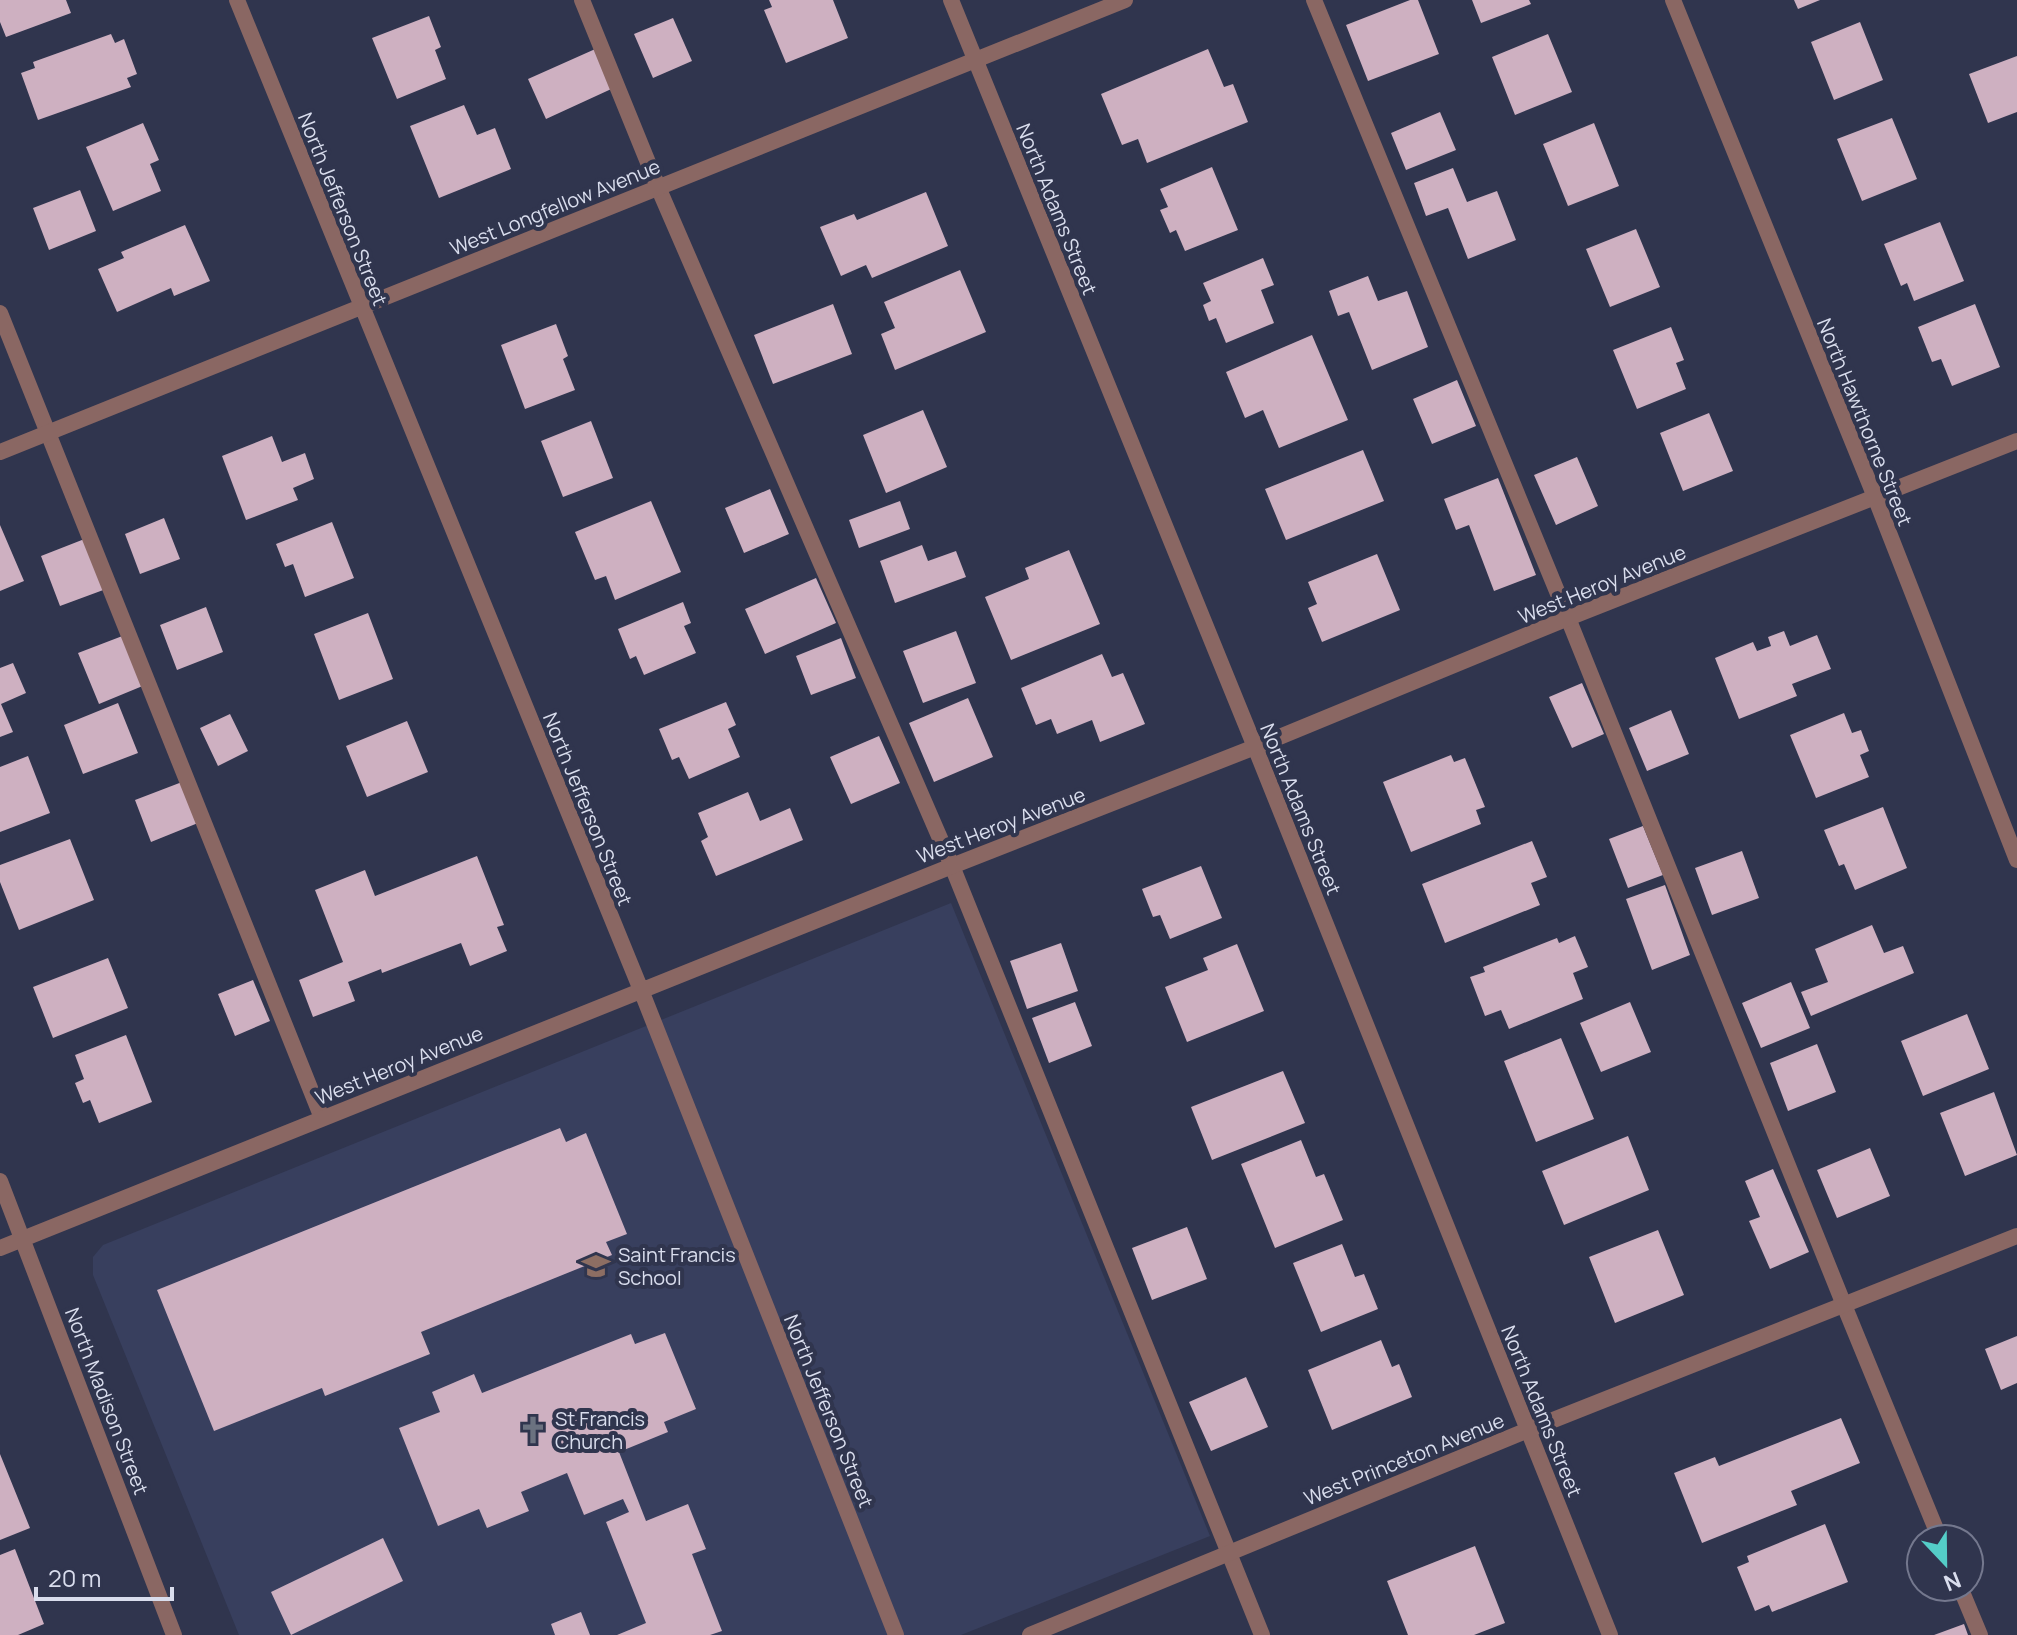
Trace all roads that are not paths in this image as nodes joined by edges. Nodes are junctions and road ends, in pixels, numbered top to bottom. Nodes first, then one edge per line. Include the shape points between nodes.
1 (237, 0) edge
2 (582, 0) edge
3 (951, 0) edge
4 (1125, 0) edge
5 (1314, 0) edge
6 (1673, 0) edge
7 (975, 60) junction
8 (658, 187) junction
9 (362, 307) junction
10 (0, 313) edge
11 (48, 433) junction
12 (2017, 441) edge
13 (0, 452) edge
14 (1875, 497) junction
15 (1568, 618) junction
16 (1255, 747) junction
17 (2017, 860) edge
18 (952, 866) junction
19 (641, 990) junction
20 (322, 1118) junction
21 (0, 1181) edge
22 (2017, 1236) edge
23 (23, 1238) junction
24 (0, 1248) edge
25 (1844, 1305) junction
26 (1528, 1430) junction
27 (1933, 1523) edge
28 (1229, 1553) junction
29 (1967, 1603) edge
30 (174, 1635) edge
31 (896, 1635) edge
32 (1030, 1635) edge
33 (1262, 1635) edge
34 (1610, 1635) edge
35 (1980, 1635) edge

1 - 9 street, North Jefferson Street
2 - 8 street
3 - 7 street, North Adams Street
4 - 7 street, West Longfellow Avenue
5 - 15 street
6 - 14 street, North Hawthorne Street
7 - 8 street, West Longfellow Avenue
7 - 16 street, North Adams Street
8 - 9 street, West Longfellow Avenue
8 - 18 street
9 - 11 street, West Longfellow Avenue
9 - 19 street, North Jefferson Street
10 - 11 street
11 - 13 street, West Longfellow Avenue
11 - 20 street
12 - 14 street, West Heroy Avenue
14 - 15 street, West Heroy Avenue
14 - 17 street, North Hawthorne Street
15 - 16 street, West Heroy Avenue
15 - 25 street
16 - 18 street, West Heroy Avenue
16 - 26 street, North Adams Street
18 - 19 street, West Heroy Avenue
18 - 28 street
19 - 20 street, West Heroy Avenue
19 - 31 street, North Jefferson Street
20 - 23 street, West Heroy Avenue
21 - 23 street, North Madison Street
22 - 25 street, West Princeton Avenue
23 - 24 street, West Heroy Avenue
23 - 30 street, North Madison Street
25 - 26 street, West Princeton Avenue
25 - 27 street
26 - 28 street, West Princeton Avenue
26 - 34 street, North Adams Street
28 - 32 street, West Princeton Avenue
28 - 33 street
29 - 35 street

